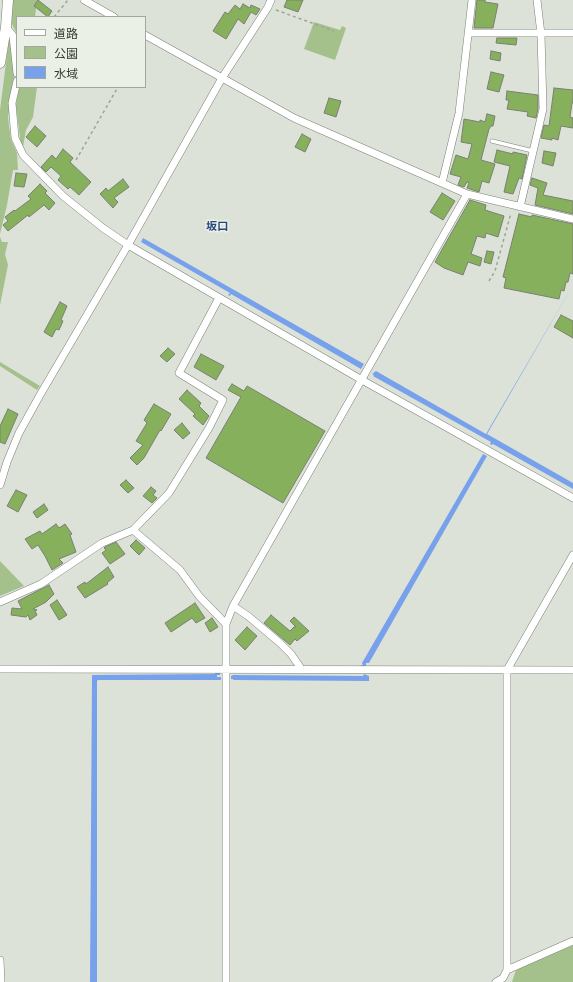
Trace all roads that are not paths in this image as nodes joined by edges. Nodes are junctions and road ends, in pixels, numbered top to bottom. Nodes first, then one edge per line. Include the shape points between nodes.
1 (8, 0) edge
2 (84, 0) edge
3 (271, 0) edge
4 (472, 0) edge
5 (537, 0) edge
6 (112, 16) edge
7 (6, 27) junction
8 (469, 33) junction
9 (573, 33) edge
10 (541, 34) junction
11 (146, 36) edge
12 (0, 62) edge
13 (16, 64) edge
14 (222, 78) junction
15 (16, 85) edge
16 (492, 141) dead end
17 (533, 151) junction
18 (442, 183) junction
19 (467, 194) junction
20 (517, 206) junction
21 (573, 219) edge
22 (128, 245) junction
23 (219, 298) junction
24 (362, 380) junction
25 (0, 485) edge
26 (573, 498) edge
27 (133, 530) junction
28 (573, 555) edge
29 (0, 602) edge
30 (233, 606) junction
31 (226, 624) junction
32 (0, 668) edge
33 (226, 670) junction
34 (302, 670) junction
35 (508, 670) junction
36 (573, 670) edge
37 (573, 941) edge
38 (0, 960) edge
39 (506, 975) edge
40 (1, 982) edge
41 (226, 982) edge
42 (496, 982) edge

1 - 7 main road
2 - 6 street
3 - 14 street
4 - 8 street
5 - 10 street
7 - 12 main road
7 - 13 street via 13,36
8 - 10 street
8 - 18 street via 459,113
9 - 10 street
10 - 17 street via 544,109
11 - 14 street
14 - 18 street via 294,118
14 - 22 street
15 - 22 street via 12,110 15,138 23,155 63,196
16 - 17 lane
17 - 20 street
18 - 19 street
19 - 20 street
19 - 24 street
20 - 21 street
22 - 23 street
22 - 25 street via 26,420 7,462
23 - 24 street
23 - 27 street via 179,373 223,400 169,493
24 - 26 street
24 - 30 street
27 - 29 street via 102,543 41,584
27 - 31 street via 180,570 199,596
28 - 35 street
30 - 31 street
30 - 34 street via 280,643
31 - 33 street
32 - 33 street
33 - 34 street
33 - 41 street
34 - 35 street
35 - 36 street
35 - 39 street
37 - 39 street
38 - 40 street
39 - 42 street

